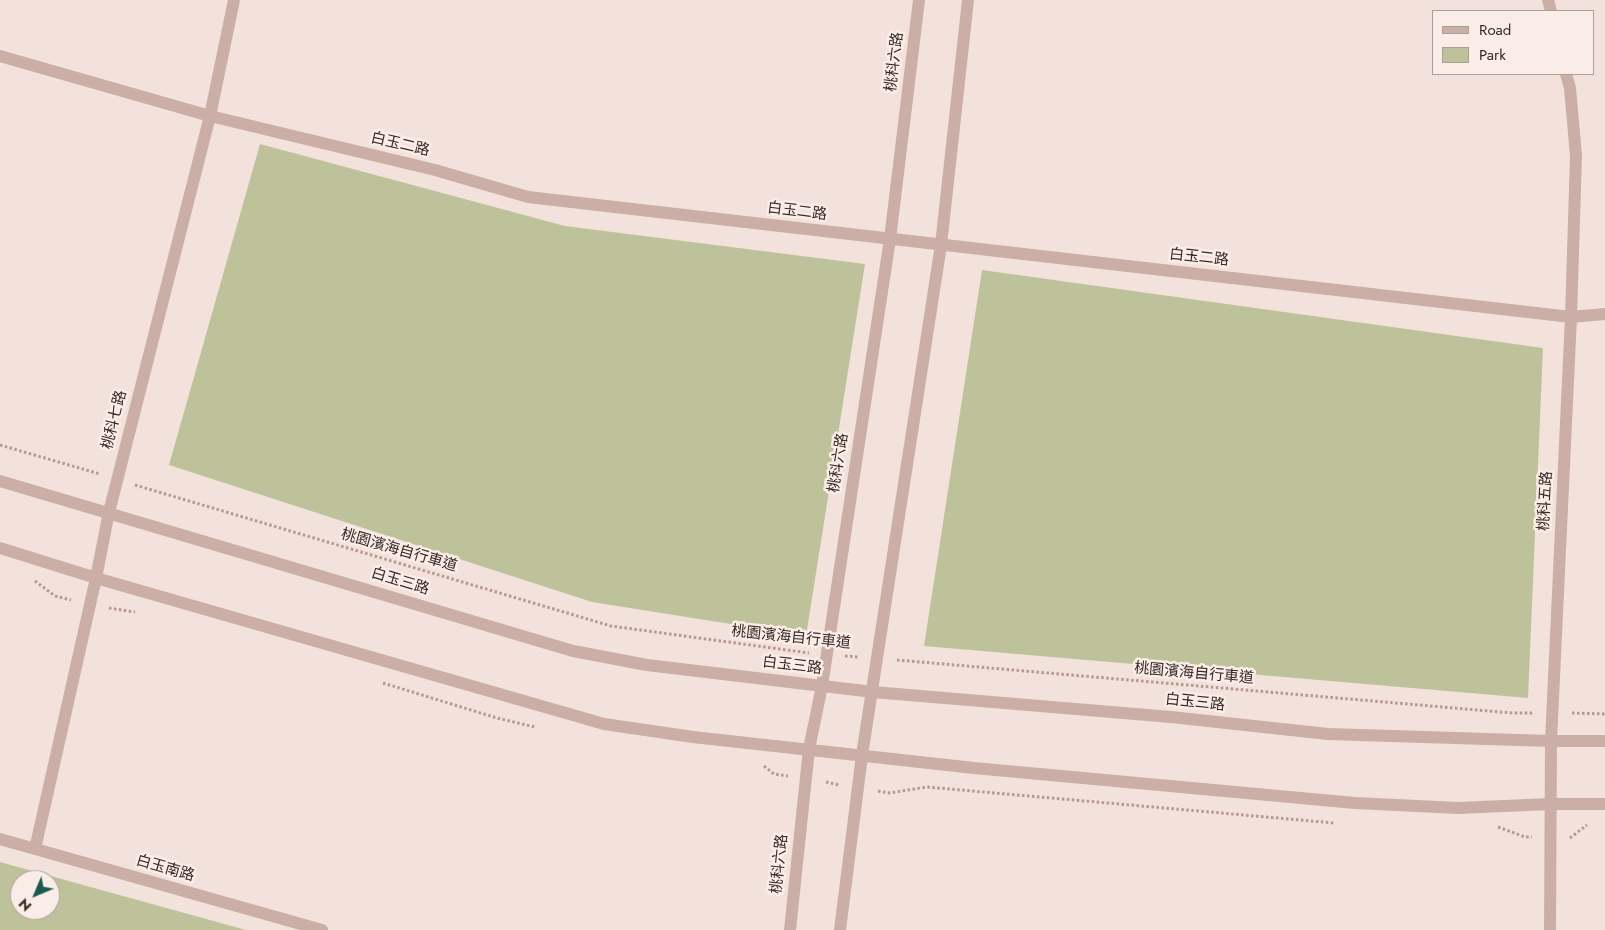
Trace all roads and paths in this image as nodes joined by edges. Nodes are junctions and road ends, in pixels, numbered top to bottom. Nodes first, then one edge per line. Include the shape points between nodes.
1 (234, 0) edge
2 (919, 0) edge
3 (968, 0) edge
4 (0, 56) edge
5 (1566, 75) edge
6 (210, 116) junction
7 (890, 239) junction
8 (941, 245) junction
9 (1605, 314) edge
10 (1571, 316) junction
11 (0, 445) edge
12 (117, 479) junction
13 (0, 480) edge
14 (108, 512) junction
15 (0, 548) edge
16 (96, 578) junction
17 (826, 654) junction
18 (878, 659) junction
19 (822, 686) junction
20 (873, 692) junction
21 (1552, 713) junction
22 (1605, 714) edge
23 (1551, 741) junction
24 (1605, 741) edge
25 (809, 749) junction
26 (862, 756) junction
27 (1550, 804) junction
28 (1605, 804) edge
29 (0, 839) edge
30 (35, 849) junction
31 (322, 930) edge
32 (790, 930) edge
33 (840, 930) edge
34 (1550, 930) edge

1 - 6 street, 桃科七路
2 - 7 street, 桃科六路
3 - 8 street
4 - 6 street, 白玉二路
5 - 10 street, 桃科五路 via 1576,156
6 - 7 street, 白玉二路 via 435,170 528,197
6 - 12 street, 桃科七路
7 - 8 street, 白玉二路
7 - 17 street, 桃科六路
8 - 10 street, 白玉二路
8 - 18 street
9 - 10 street, 白玉二路
10 - 21 street, 桃科五路
11 - 12 path, 桃園濱海自行車道
12 - 14 street, 桃科七路
12 - 17 path, 桃園濱海自行車道 via 611,626
13 - 14 street, 白玉三路
14 - 16 street, 桃科七路
14 - 19 street, 白玉三路 via 574,651 647,665
15 - 16 street
16 - 25 street via 604,724
16 - 30 street, 桃科七路
17 - 18 path, 桃園濱海自行車道
17 - 19 street, 桃科六路
18 - 20 street
18 - 21 path, 桃園濱海自行車道 via 1512,713
19 - 20 street, 白玉三路
19 - 25 street, 桃科六路
20 - 23 street, 白玉三路 via 1328,734
20 - 26 street
21 - 22 path, 桃園濱海自行車道
21 - 23 street, 桃科五路
23 - 24 street, 白玉三路
23 - 27 street, 桃科五路
25 - 26 street
25 - 32 street, 桃科六路
26 - 27 street via 1356,803 1458,808
26 - 33 street
27 - 28 street
27 - 34 street, 桃科五路
29 - 30 street, 白玉南路
30 - 31 street, 白玉南路

